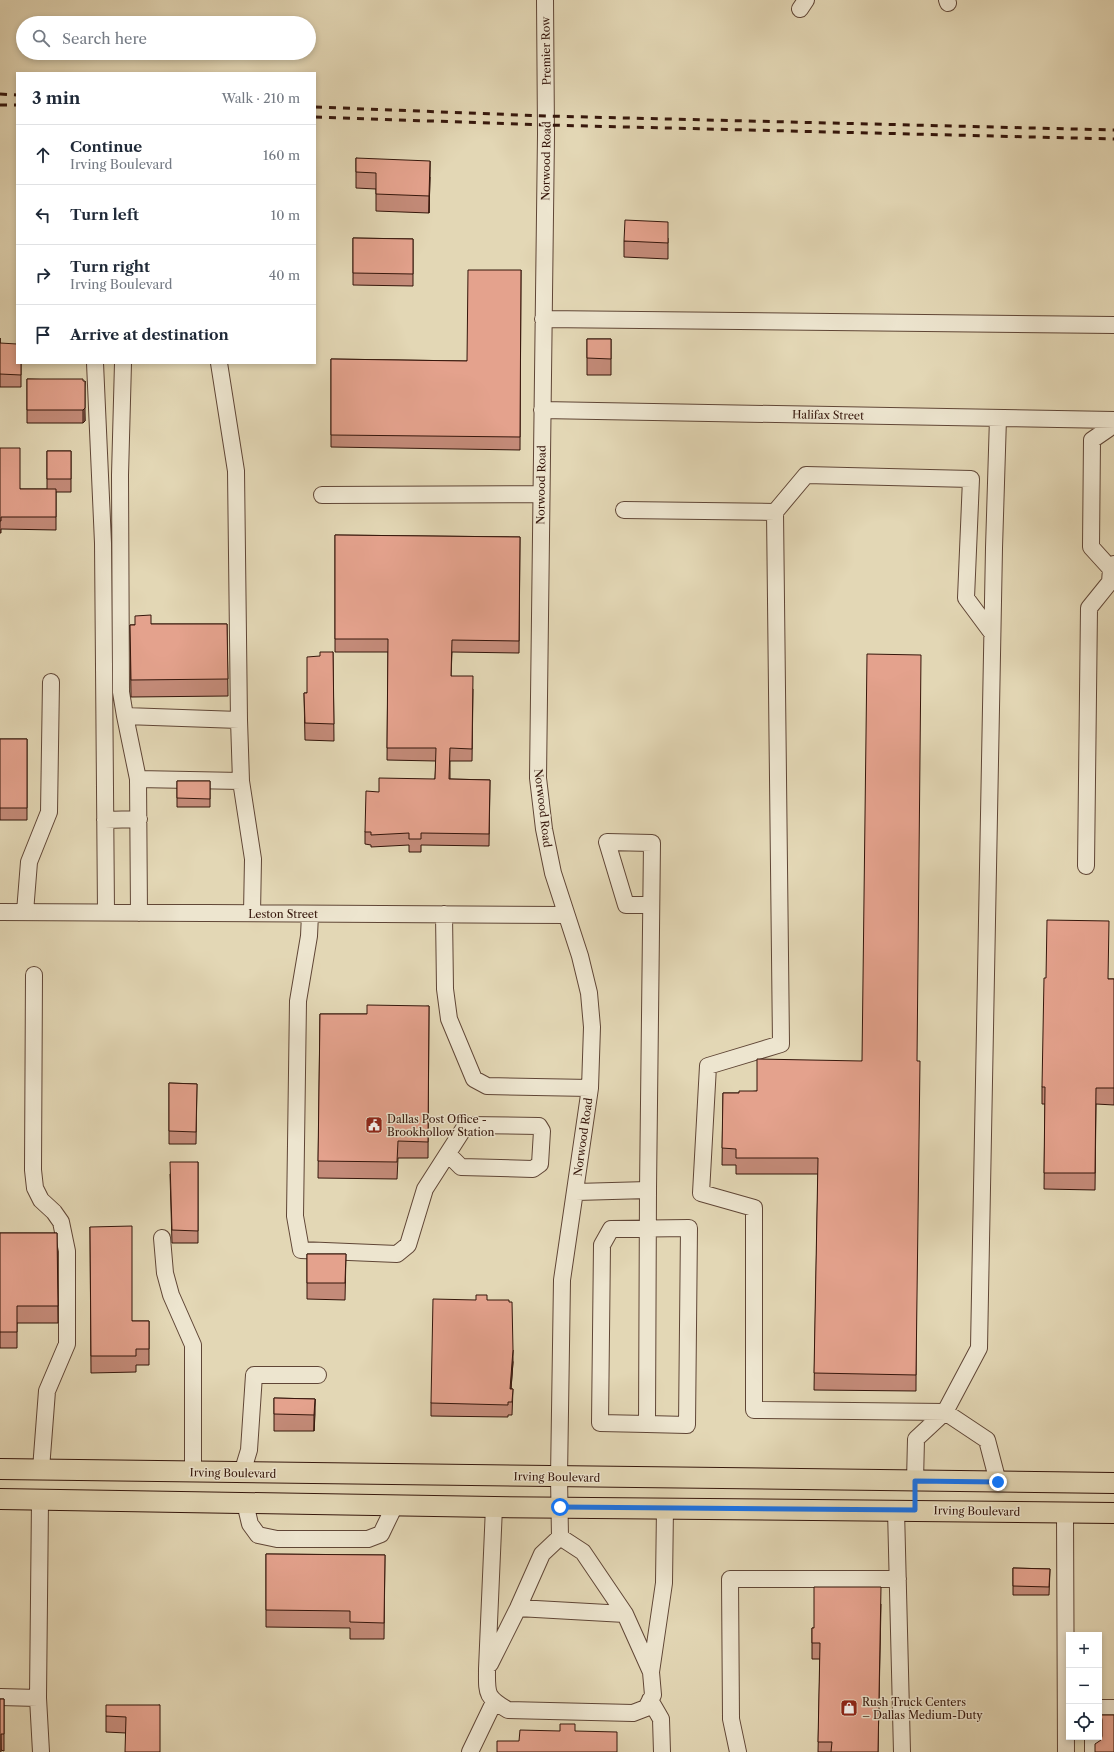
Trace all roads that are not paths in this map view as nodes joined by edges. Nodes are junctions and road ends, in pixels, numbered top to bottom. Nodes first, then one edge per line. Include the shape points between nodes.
1 (545, 0) edge
2 (546, 101) joint
3 (543, 319) junction
4 (1114, 325) edge
5 (94, 364) edge
6 (123, 364) edge
7 (219, 364) edge
8 (542, 410) junction
9 (998, 418) junction
10 (1111, 425) edge
11 (541, 494) junction
12 (322, 495) dead end
13 (624, 510) dead end
14 (775, 512) junction
15 (1112, 574) edge
16 (992, 633) junction
17 (51, 682) dead end
18 (125, 716) junction
19 (239, 720) junction
20 (138, 779) junction
21 (241, 781) junction
22 (138, 819) junction
23 (105, 820) junction
24 (1086, 866) dead end
25 (651, 905) dead end
26 (0, 912) edge
27 (25, 912) junction
28 (106, 912) junction
29 (138, 913) junction
30 (252, 913) junction
31 (310, 914) junction
32 (444, 914) junction
33 (566, 915) junction
34 (34, 975) dead end
35 (590, 1088) junction
36 (448, 1154) junction
37 (648, 1190) junction
38 (576, 1192) junction
39 (648, 1228) junction
40 (162, 1238) dead end
41 (318, 1375) dead end
42 (945, 1412) junction
43 (647, 1424) junction
44 (0, 1469) edge
45 (41, 1469) junction
46 (193, 1472) junction
47 (242, 1473) junction
48 (559, 1477) junction
49 (915, 1481) junction
50 (998, 1482) junction
51 (1065, 1483) junction
52 (1114, 1483) edge
53 (0, 1499) edge
54 (40, 1500) junction
55 (193, 1502) junction
56 (244, 1503) junction
57 (396, 1505) junction
58 (494, 1507) junction
59 (560, 1507) junction
60 (665, 1508) junction
61 (906, 1510) junction
62 (1065, 1512) junction
63 (1114, 1513) edge
64 (560, 1536) junction
65 (898, 1579) junction
66 (518, 1608) junction
67 (625, 1614) junction
68 (487, 1669) junction
69 (651, 1672) junction
70 (0, 1697) edge
71 (38, 1698) junction
72 (650, 1700) junction
73 (494, 1702) junction
74 (1102, 1708) edge
75 (1114, 1708) edge
76 (1094, 1740) edge
77 (41, 1752) edge
78 (470, 1752) edge
79 (662, 1752) edge
80 (738, 1752) edge
81 (902, 1752) edge
82 (1066, 1752) edge
83 (1093, 1752) edge

1 - 2 street, Premier Row
2 - 3 street, Norwood Road
3 - 4 street
3 - 8 street, Norwood Road
5 - 23 street via 103,543
6 - 18 street via 120,547 121,692
7 - 19 street via 236,472
8 - 9 street, Halifax Street
8 - 11 street, Norwood Road
9 - 10 street, Halifax Street
9 - 16 street
10 - 15 street via 1092,440 1091,547
11 - 12 street
11 - 33 street, Norwood Road via 538,778 544,829 553,873
13 - 14 street
14 - 16 street via 806,475 971,479 966,598
14 - 42 street via 781,1044 708,1066 701,1193 754,1208 754,1410
15 - 24 street via 1089,608
16 - 42 street via 979,1348
17 - 27 street via 49,812 29,862
18 - 19 street
18 - 20 street
19 - 21 street
20 - 21 street
20 - 22 street
21 - 30 street via 253,859
22 - 23 street
22 - 29 street
23 - 28 street
25 - 37 street
26 - 27 street, Leston Street
27 - 28 street, Leston Street
28 - 29 street, Leston Street
29 - 30 street, Leston Street
30 - 31 street, Leston Street
31 - 32 street, Leston Street
31 - 36 street via 298,1008 295,1216 301,1250 397,1254 408,1244 425,1189
32 - 33 street, Leston Street
32 - 35 street via 445,989 449,1019 474,1079 487,1086
33 - 35 street, Norwood Road via 589,993 592,1027
34 - 45 street via 33,1170 35,1188 61,1222 67,1251 68,1306 67,1344 47,1391
35 - 38 street, Norwood Road
36 - 36 street via 466,1125 539,1126 542,1131 540,1164 533,1169 460,1168
37 - 38 street
37 - 39 street
38 - 48 street, Norwood Road via 562,1280
39 - 43 street
39 - 43 street via 689,1228 687,1425
39 - 43 street via 612,1229 602,1245 600,1423
40 - 46 street via 165,1273 171,1295 193,1345
41 - 47 street via 254,1375 249,1450
42 - 49 street via 916,1439
42 - 50 street via 987,1440
44 - 45 main road, Irving Boulevard
45 - 46 main road, Irving Boulevard
45 - 54 main road
46 - 47 main road, Irving Boulevard
46 - 55 main road
47 - 48 main road, Irving Boulevard
47 - 56 main road
48 - 49 main road, Irving Boulevard
48 - 59 street, Norwood Road
49 - 50 main road, Irving Boulevard
49 - 61 main road
50 - 51 main road, Irving Boulevard
51 - 52 main road, Irving Boulevard
51 - 62 main road
53 - 54 main road, Irving Boulevard
54 - 55 main road, Irving Boulevard
54 - 71 street
55 - 56 main road, Irving Boulevard
56 - 57 main road, Irving Boulevard
56 - 57 street via 250,1524 258,1535 277,1539 368,1540 381,1534
57 - 58 main road, Irving Boulevard
58 - 59 main road, Irving Boulevard
58 - 68 street
59 - 60 main road, Irving Boulevard
59 - 64 street, Norwood Road
60 - 61 main road, Irving Boulevard
60 - 69 street via 664,1583
61 - 62 main road, Irving Boulevard
61 - 65 street
62 - 63 main road, Irving Boulevard
62 - 82 street
64 - 66 street via 542,1554
64 - 67 street via 583,1552
65 - 80 street via 730,1579 731,1720
65 - 81 street
66 - 67 street
66 - 68 street
67 - 69 street
68 - 73 street via 487,1691
69 - 72 street via 653,1695
70 - 71 street
71 - 77 street
72 - 73 street via 646,1708 633,1713 508,1710
72 - 79 street via 662,1719
73 - 78 street
74 - 75 street
76 - 83 street

